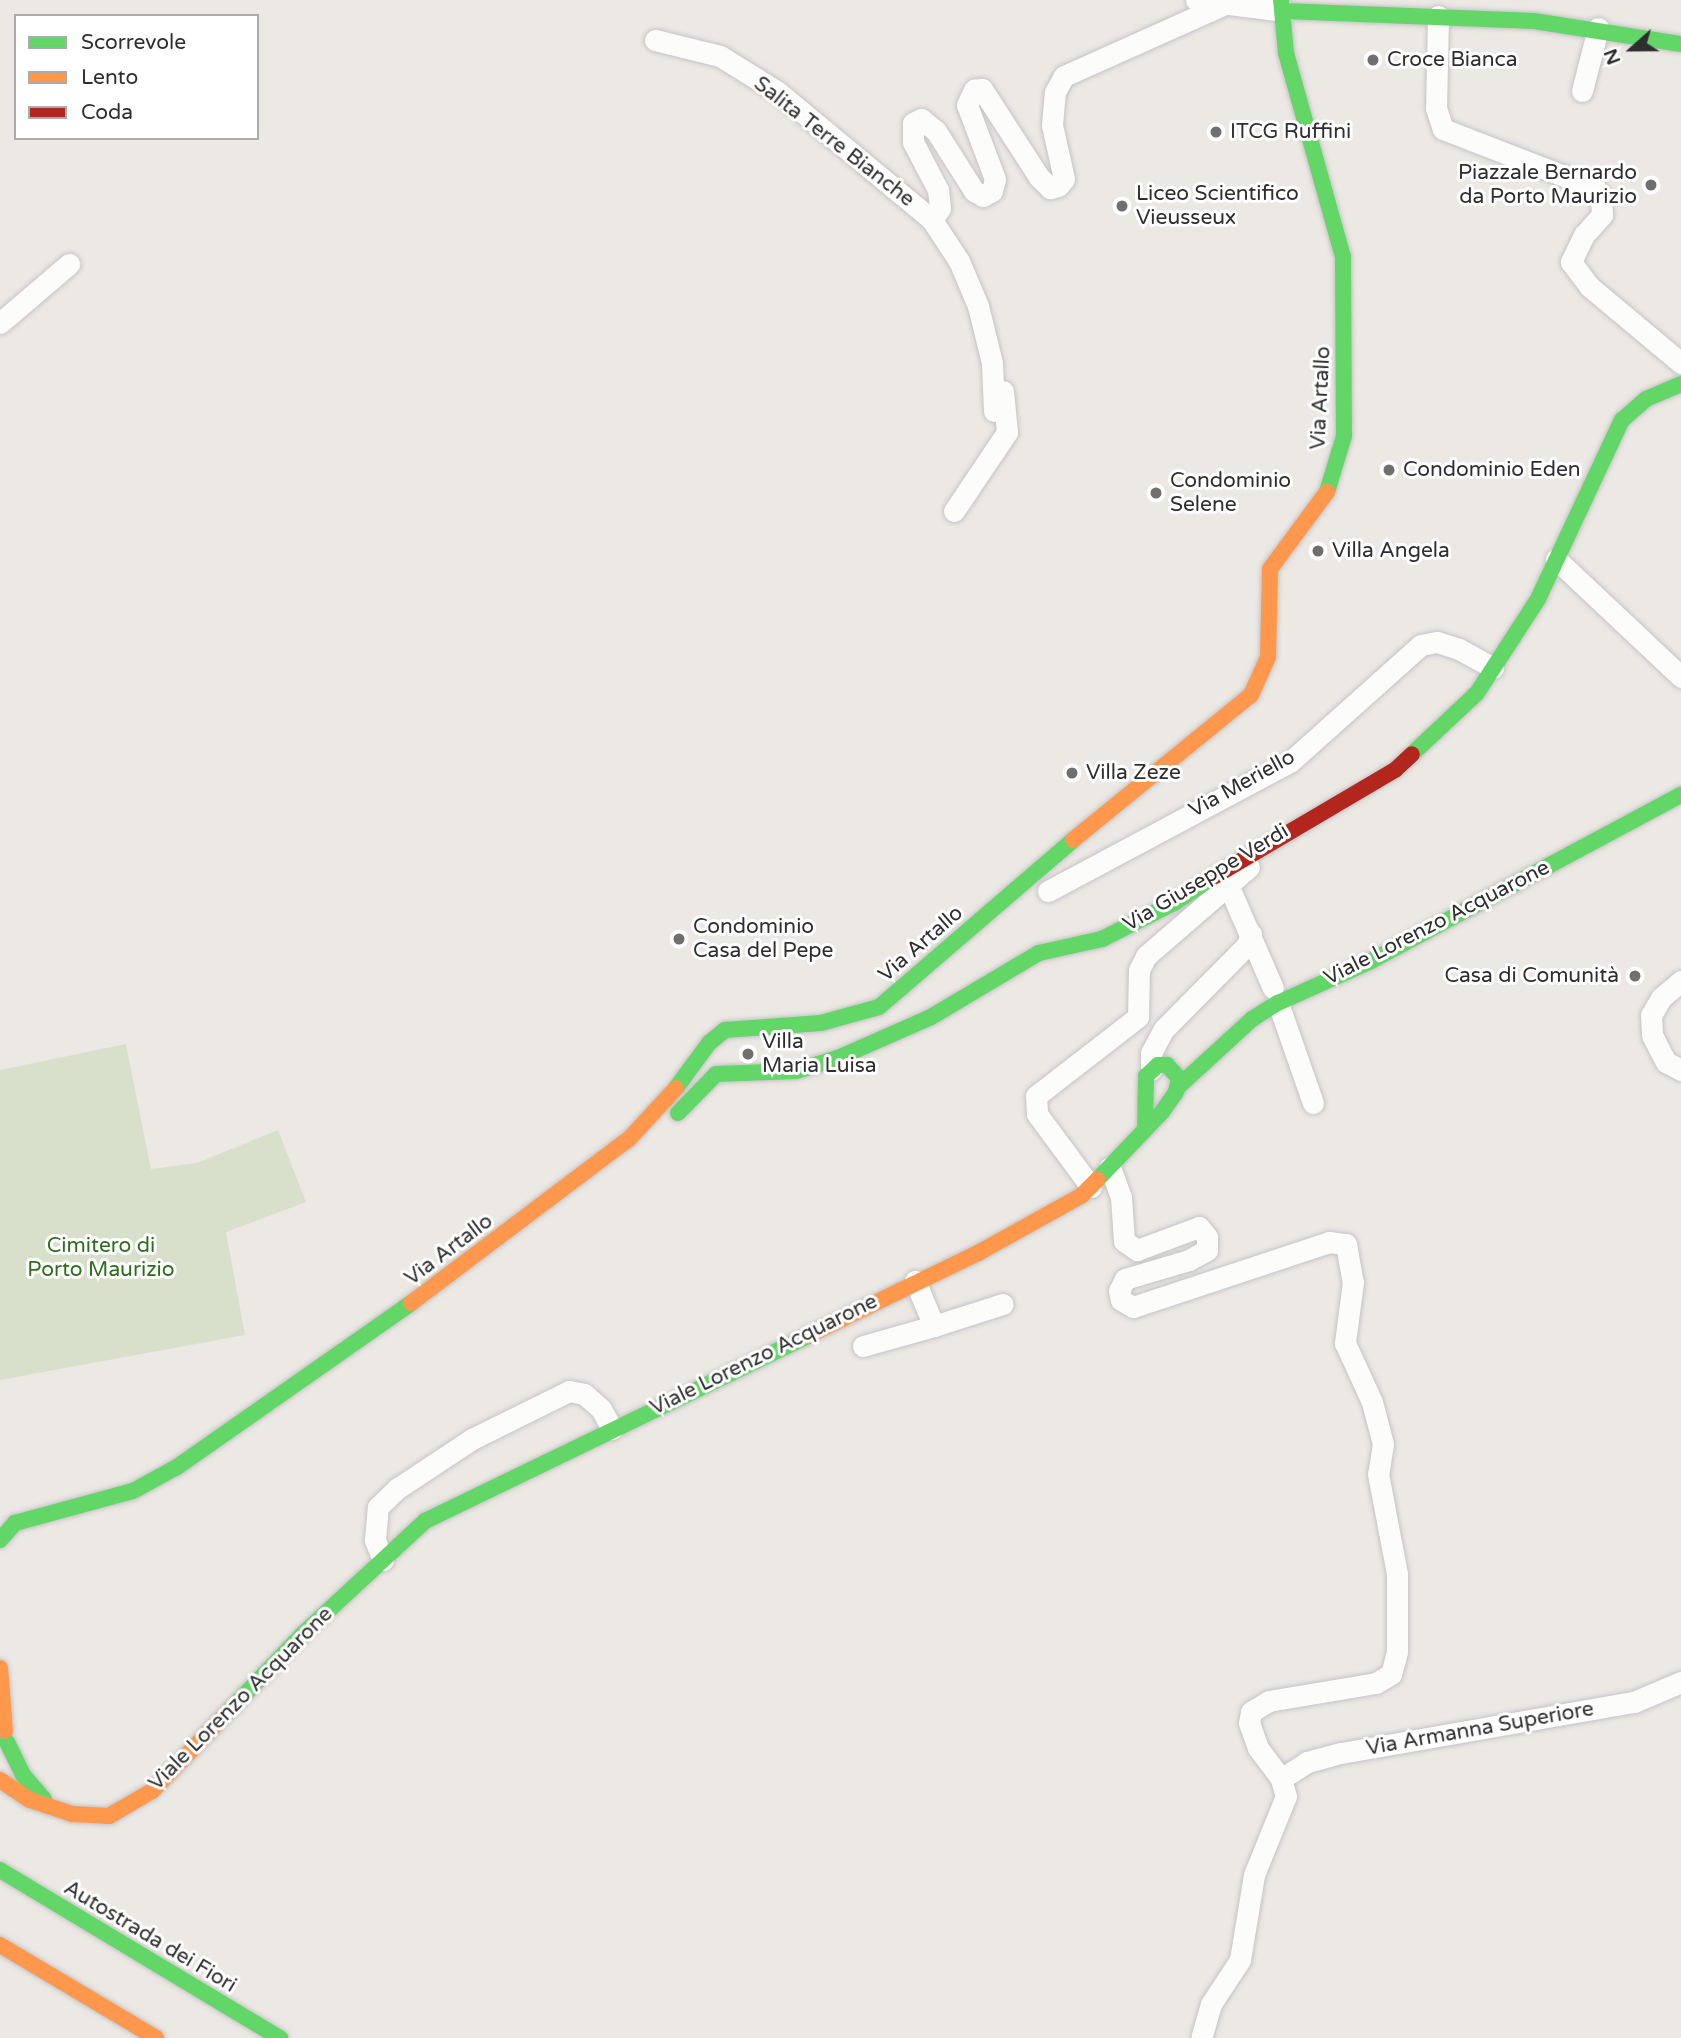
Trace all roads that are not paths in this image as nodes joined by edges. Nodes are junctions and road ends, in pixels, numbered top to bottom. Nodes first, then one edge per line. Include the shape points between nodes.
1 (1196, 0) edge
2 (1227, 3) junction
3 (1283, 6) edge
4 (1438, 16) junction
5 (1598, 28) junction
6 (655, 40) dead end
7 (1681, 44) edge
8 (1581, 91) dead end
9 (932, 220) junction
10 (69, 264) dead end
11 (0, 323) edge
12 (992, 363) junction
13 (1681, 363) edge
14 (1681, 384) edge
15 (995, 411) dead end
16 (954, 511) dead end
17 (1556, 559) junction
18 (1493, 668) junction
19 (1681, 677) edge
20 (1681, 795) edge
21 (1294, 826) junction
22 (1229, 887) junction
23 (1048, 891) dead end
24 (1251, 934) junction
25 (1681, 981) edge
26 (1275, 996) junction
27 (1681, 1070) edge
28 (1165, 1080) junction
29 (1313, 1103) dead end
30 (670, 1123) dead end
31 (1146, 1129) junction
32 (656, 1137) dead end
33 (1110, 1167) junction
34 (581, 1179) junction
35 (1091, 1187) junction
36 (915, 1281) junction
37 (1003, 1304) dead end
38 (934, 1326) junction
39 (863, 1346) dead end
40 (612, 1429) junction
41 (0, 1540) edge
42 (383, 1560) junction
43 (0, 1668) edge
44 (1681, 1682) edge
45 (3, 1738) edge
46 (1281, 1779) junction
47 (0, 1780) edge
48 (48, 1805) junction
49 (0, 1870) edge
50 (0, 1945) edge
51 (156, 2038) edge
52 (280, 2038) edge
53 (1201, 2038) edge

1 - 2 street
2 - 3 street
2 - 9 street, Salita Terre Bianche via 1065,76 1055,92 1052,125 1064,179 1058,186 1050,188 1039,177 982,89 974,90 967,105 995,179 992,191 983,195 974,191 936,131 921,119 913,122 913,142 938,190 940,208
3 - 4 main road
3 - 34 main road, Via Artallo via 1286,53 1343,257 1344,436 1328,491 1269,569 1268,657 1260,684 879,1007 821,1023 725,1030 709,1043 654,1115
4 - 5 main road
4 - 13 street via 1436,108 1443,129 1595,188 1601,196 1602,215 1584,235 1571,262 1590,287
5 - 7 main road
5 - 8 street
6 - 9 street, Salita Terre Bianche via 720,57 778,92
9 - 12 street, Salita Terre Bianche via 959,261 978,306
10 - 11 street
12 - 15 street, Salita Terre Bianche
12 - 16 street, Salita Terre Bianche via 1004,395 1007,432
14 - 17 main road, Via Giuseppe Verdi via 1646,399 1622,420
17 - 18 main road, Via Giuseppe Verdi via 1538,599
17 - 19 street
18 - 21 main road, Via Giuseppe Verdi via 1478,692 1414,755
18 - 23 street, Via Meriello via 1459,649 1437,642 1421,645 1290,762
20 - 26 main road, Viale Lorenzo Acquarone via 1371,961
21 - 22 street via 1285,840
21 - 30 main road, Via Giuseppe Verdi via 1174,903 1102,939 1039,953 931,1017 838,1058 796,1071 716,1074
22 - 24 street
22 - 35 street via 1146,956 1139,970 1138,1017 1033,1102
24 - 26 street
24 - 28 street via 1247,946 1164,1029
25 - 27 street via 1651,1014 1652,1035 1659,1049 1666,1062
26 - 28 main road, Viale Lorenzo Acquarone via 1202,1063
26 - 29 street
28 - 31 main road
28 - 31 main road, Viale Lorenzo Acquarone
31 - 33 main road, Viale Lorenzo Acquarone
32 - 34 main road via 626,1160
33 - 35 main road, Viale Lorenzo Acquarone
33 - 46 street via 1121,1198 1124,1241 1137,1250 1199,1227 1207,1237 1206,1250 1189,1260 1125,1279 1119,1291 1121,1300 1133,1307 1329,1242 1346,1244 1353,1282 1345,1343 1372,1402 1382,1444 1378,1474 1397,1574 1397,1652 1391,1674 1376,1683 1258,1704 1249,1723 1258,1748
34 - 41 main road, Via Artallo via 345,1353 177,1467 133,1491 15,1523
35 - 36 main road, Viale Lorenzo Acquarone via 1027,1227
36 - 38 street
36 - 40 main road, Viale Lorenzo Acquarone
37 - 38 street, Viale Lorenzo Acquarone
38 - 39 street, Viale Lorenzo Acquarone
40 - 42 main road, Viale Lorenzo Acquarone via 425,1521
40 - 42 street via 601,1409 584,1394 569,1391 472,1439 398,1488 378,1507 375,1540
42 - 48 main road, Viale Lorenzo Acquarone via 303,1634 152,1791 109,1816 72,1814
43 - 45 main road
44 - 46 street, Via Armanna Superiore via 1634,1702 1341,1753 1307,1762
45 - 48 main road via 23,1775
46 - 53 street via 1286,1796 1254,1875 1240,1960 1211,2004
47 - 48 main road, Viale Lorenzo Acquarone via 30,1800
49 - 52 main road, Autostrada dei Fiori
50 - 51 main road

